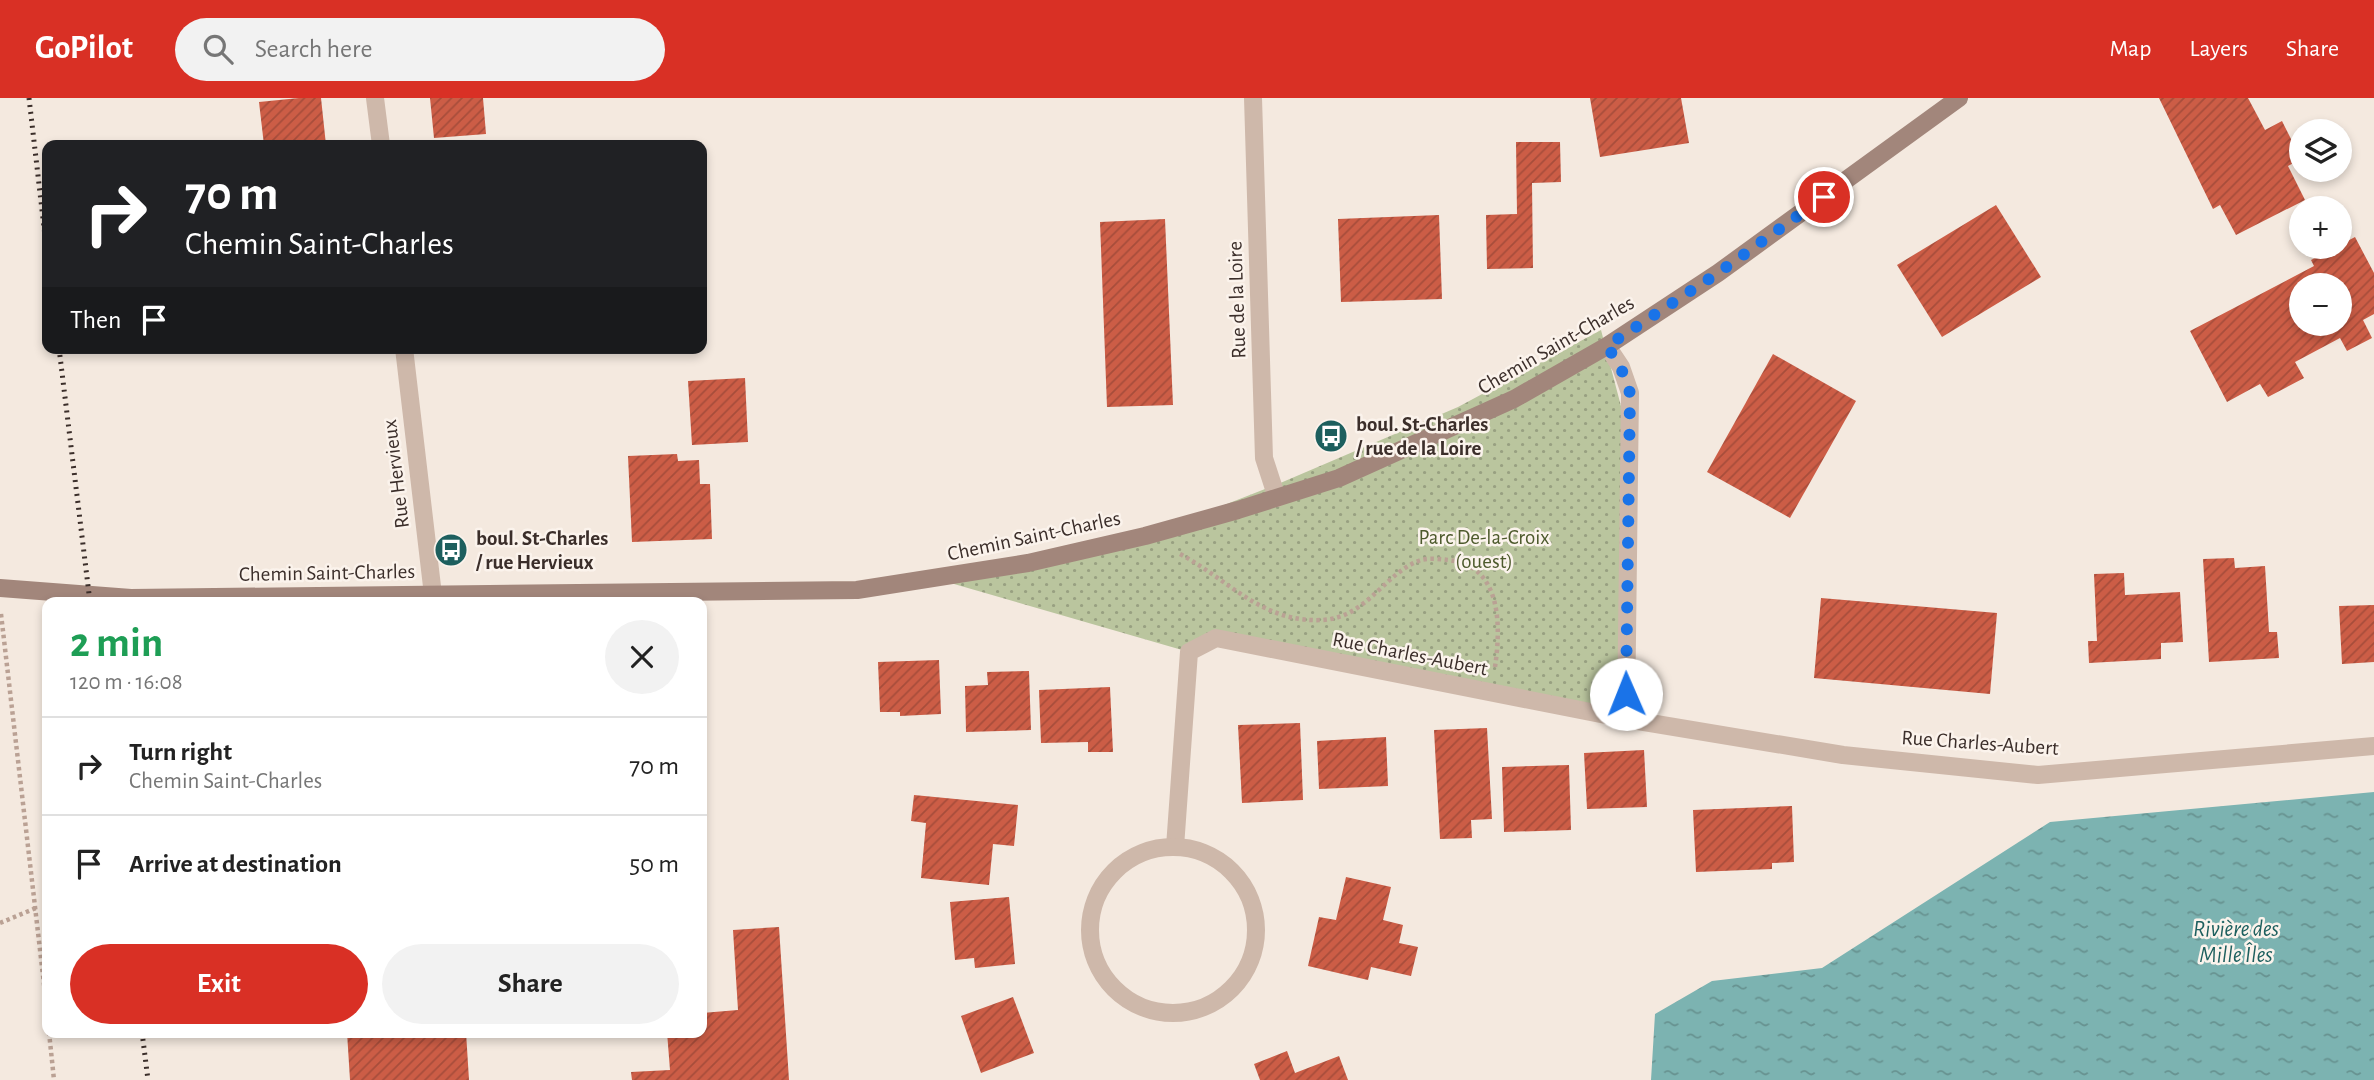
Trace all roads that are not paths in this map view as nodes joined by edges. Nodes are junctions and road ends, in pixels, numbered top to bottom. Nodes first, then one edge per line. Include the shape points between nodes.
1 (375, 98) edge
2 (1254, 98) edge
3 (1959, 98) edge
4 (380, 140) edge
5 (1607, 346) junction
6 (405, 354) edge
7 (1277, 498) junction
8 (0, 588) edge
9 (433, 595) junction
10 (118, 597) edge
11 (232, 597) edge
12 (1626, 719) junction
13 (2374, 746) edge
14 (1175, 847) junction

1 - 4 street
2 - 7 street, Rue de la Loire via 1264,458
3 - 5 main road, Chemin Saint-Charles via 1718,273
5 - 7 main road, Chemin Saint-Charles via 1441,434 1339,478
5 - 12 street via 1630,393
6 - 9 street, Rue Hervieux
7 - 9 main road, Chemin Saint-Charles via 1028,563 857,590
8 - 10 main road, Chemin Saint-Charles
9 - 11 main road, Chemin Saint-Charles
12 - 13 street, Rue Charles-Aubert via 1843,755 2038,775
12 - 14 street, Rue Charles-Aubert via 1216,638 1189,652
14 - 14 street via 1147,852 1121,865 1102,886 1091,913 1099,969 1117,992 1141,1007 1168,1014 1197,1010 1221,999 1240,981 1252,958 1257,933 1254,907 1242,883 1224,864 1201,852

